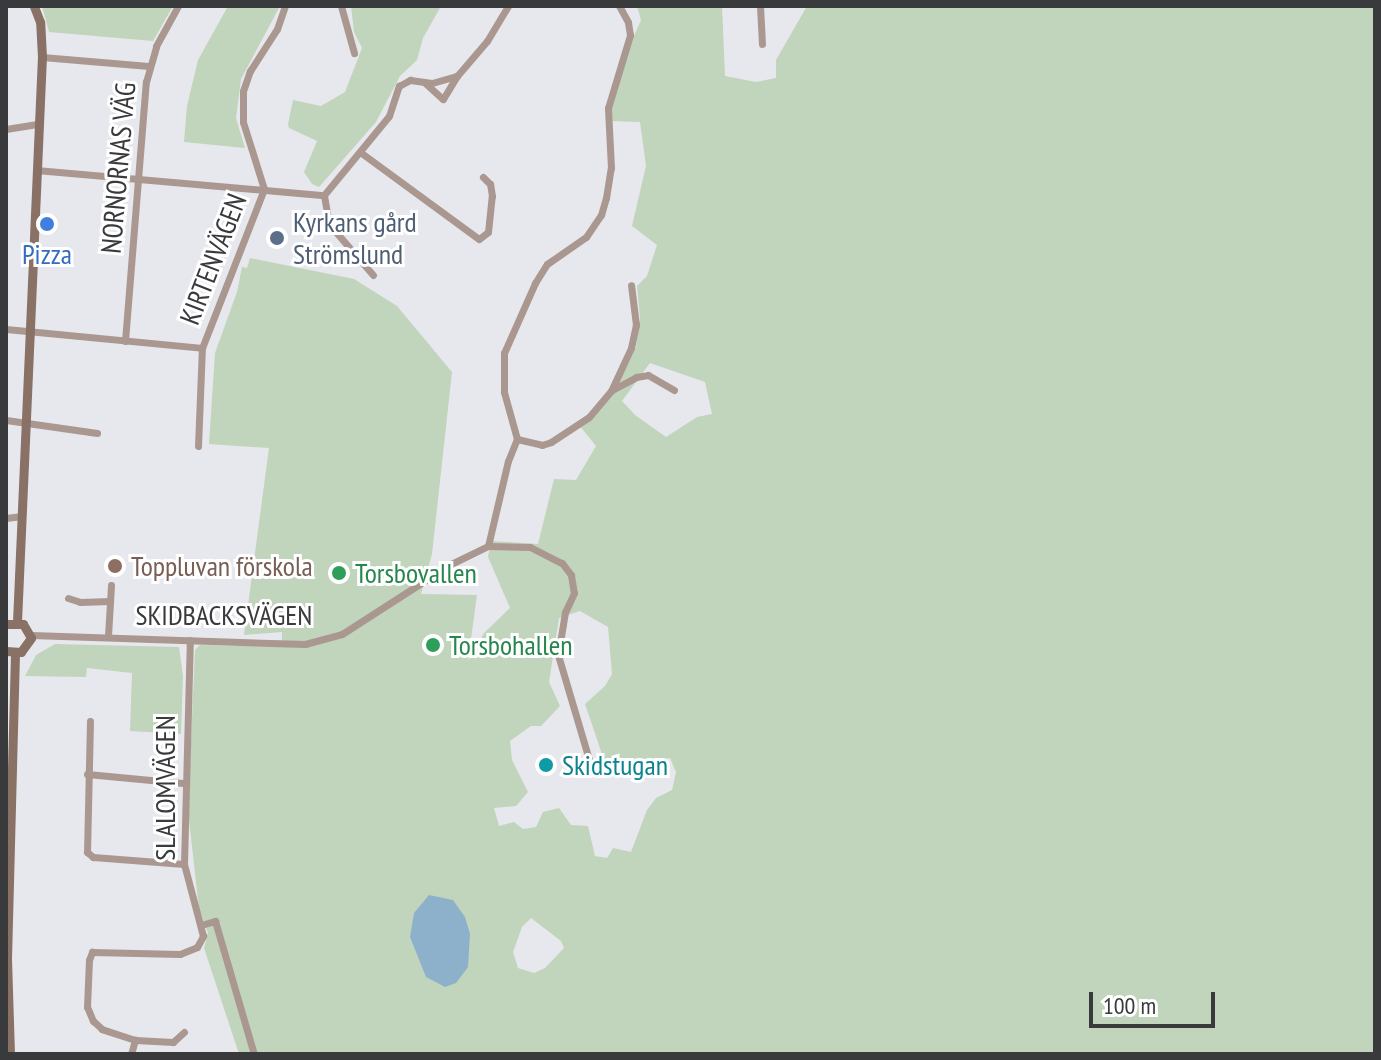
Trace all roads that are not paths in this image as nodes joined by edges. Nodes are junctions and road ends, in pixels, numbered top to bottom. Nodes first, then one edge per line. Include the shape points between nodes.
1 (34, 6) edge
2 (178, 6) edge
3 (285, 6) edge
4 (341, 6) edge
5 (508, 6) edge
6 (619, 6) edge
7 (760, 6) edge
8 (762, 44) dead end
9 (354, 53) dead end
10 (42, 57) junction
11 (149, 66) junction
12 (457, 76) junction
13 (425, 83) junction
14 (36, 124) junction
15 (6, 129) edge
16 (360, 152) junction
17 (34, 170) junction
18 (483, 177) dead end
19 (139, 178) junction
20 (264, 189) junction
21 (324, 195) junction
22 (373, 275) dead end
23 (631, 285) dead end
24 (6, 329) edge
25 (30, 331) junction
26 (125, 341) junction
27 (202, 348) junction
28 (674, 390) dead end
29 (611, 391) junction
30 (6, 420) edge
31 (26, 424) junction
32 (97, 433) dead end
33 (517, 439) junction
34 (198, 446) dead end
35 (22, 516) junction
36 (6, 518) edge
37 (488, 546) junction
38 (111, 585) dead end
39 (68, 598) dead end
40 (110, 601) junction
41 (17, 622) junction
42 (6, 624) edge
43 (31, 635) junction
44 (108, 636) junction
45 (190, 640) junction
46 (11, 652) edge
47 (90, 721) dead end
48 (590, 763) dead end
49 (87, 774) junction
50 (183, 783) junction
51 (184, 864) junction
52 (201, 925) junction
53 (184, 1032) dead end
54 (135, 1040) junction
55 (10, 1054) edge
56 (131, 1054) edge
57 (254, 1054) edge

1 - 10 street
2 - 11 street, NORNORNAS VÄG
3 - 20 street, KIRTENVÄGEN via 250,71 242,99 243,122
4 - 9 street
5 - 12 street
6 - 33 street via 630,35 608,108 611,168 601,215 586,237 547,264 504,353 504,392
7 - 8 street
10 - 11 street
10 - 14 street
11 - 19 street, NORNORNAS VÄG
12 - 13 street
12 - 13 street via 443,99
13 - 16 street via 410,80 399,86 392,111
14 - 15 street
14 - 17 street
16 - 18 street via 479,239 488,232 492,196
16 - 21 street
17 - 19 street
17 - 25 street
19 - 20 street
19 - 26 street, NORNORNAS VÄG
20 - 21 street
20 - 27 street, KIRTENVÄGEN
21 - 22 street via 329,224
23 - 29 street via 636,325
24 - 25 street
25 - 26 street
25 - 31 street
26 - 27 street
27 - 34 street, KIRTENVÄGEN
28 - 29 street via 648,375
29 - 33 street via 589,417 551,442
30 - 31 street
31 - 32 street
31 - 35 street
33 - 37 street
35 - 36 street
35 - 41 street
37 - 45 street, SKIDBACKSVÄGEN via 342,634 305,644
37 - 48 street, SKIDBACKSVÄGEN via 530,547 562,563 571,575 574,593 558,655
38 - 40 street
39 - 40 street
40 - 44 street
41 - 42 street
41 - 43 street
43 - 44 street, SKIDBACKSVÄGEN
43 - 46 street via 28,646
44 - 45 street, SKIDBACKSVÄGEN
45 - 50 street, SLALOMVÄGEN
46 - 55 street
47 - 49 street
49 - 50 street
49 - 51 street via 87,852 93,857
50 - 51 street, SLALOMVÄGEN
51 - 52 street, SLALOMVÄGEN
52 - 54 street via 197,947 180,954 92,952 87,1007 93,1021
52 - 57 street via 215,921
53 - 54 street via 173,1042
54 - 56 street

